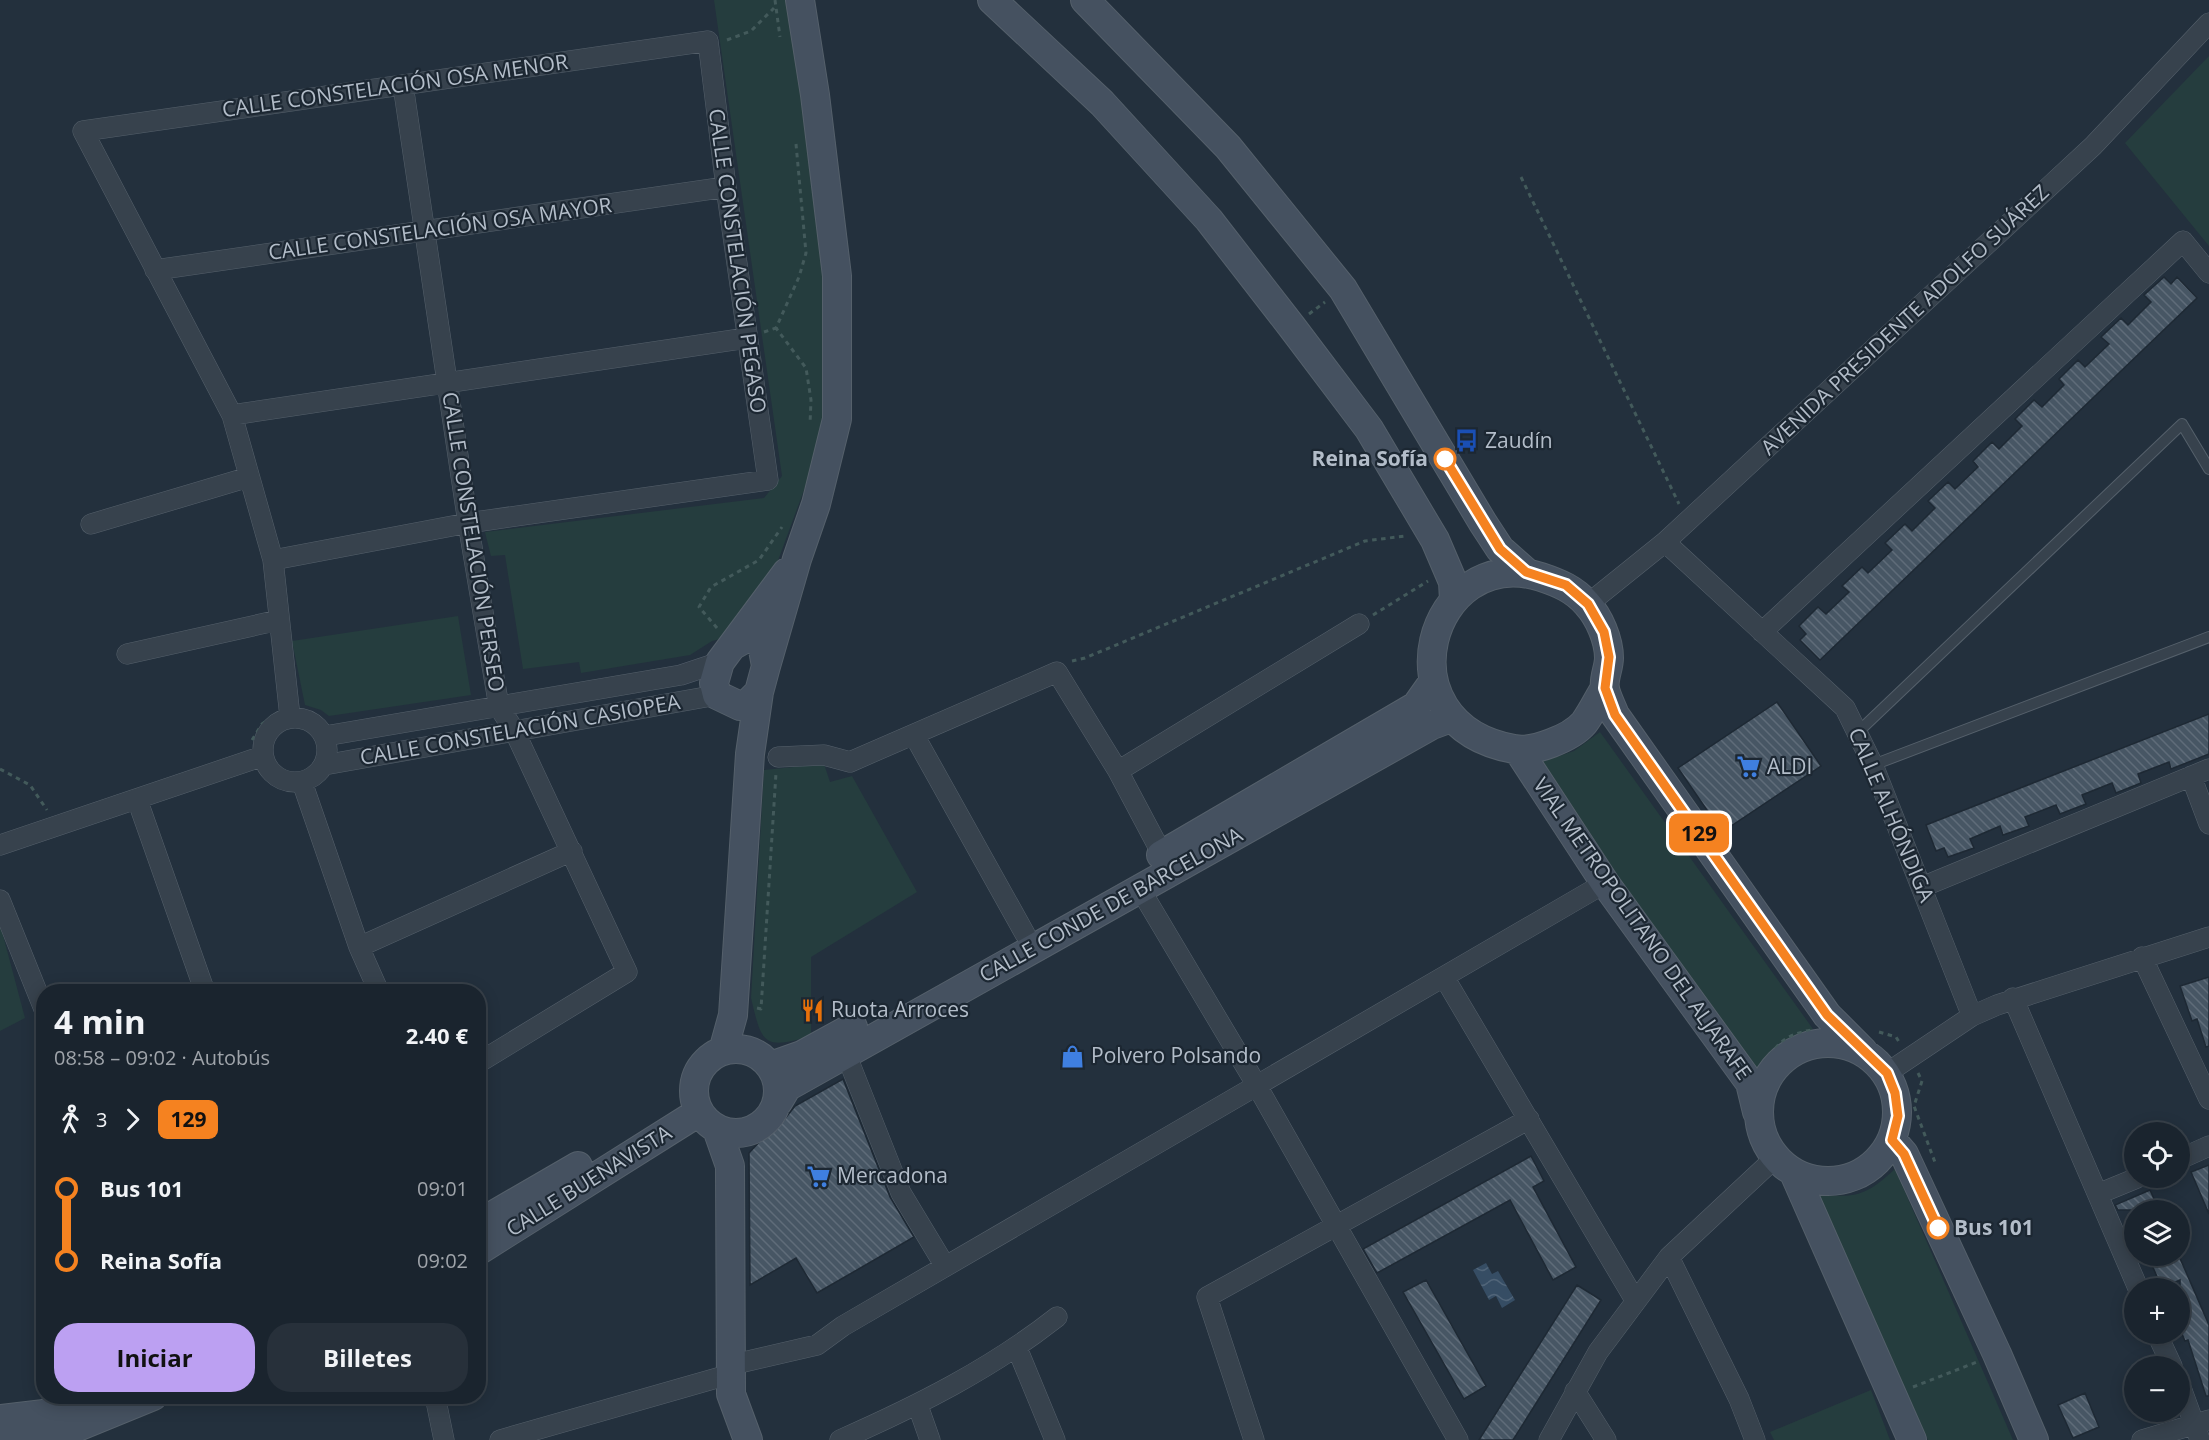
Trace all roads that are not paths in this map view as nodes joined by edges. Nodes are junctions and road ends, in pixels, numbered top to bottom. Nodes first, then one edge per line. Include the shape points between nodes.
1 (992, 0) edge
2 (1085, 0) edge
3 (787, 4) edge
4 (2209, 23) edge
5 (708, 41) joint
6 (403, 85) junction
7 (726, 187) junction
8 (424, 231) junction
9 (155, 270) junction
10 (2209, 273) edge
11 (747, 338) junction
12 (447, 382) junction
13 (232, 415) junction
14 (2209, 469) edge
15 (249, 477) junction
16 (468, 523) junction
17 (91, 524) dead end
18 (1665, 542) junction
19 (797, 559) junction
20 (273, 560) junction
21 (1526, 572) junction
22 (1454, 600) junction
23 (1588, 604) junction
24 (279, 620) junction
25 (1359, 624) road end
26 (1762, 632) junction
27 (2209, 637) edge
28 (724, 646) junction
29 (127, 654) dead end
30 (763, 679) junction
31 (1433, 682) junction
32 (1605, 688) junction
33 (721, 697) junction
34 (499, 706) junction
35 (290, 717) junction
36 (1450, 718) junction
37 (514, 730) junction
38 (1857, 733) junction
39 (914, 735) junction
40 (325, 736) junction
41 (1518, 750) junction
42 (764, 755) junction
43 (263, 756) junction
44 (324, 765) junction
45 (1873, 765) junction
46 (2209, 769) edge
47 (1118, 771) junction
48 (2191, 777) junction
49 (302, 782) junction
50 (137, 799) junction
51 (2209, 824) edge
52 (0, 845) edge
53 (572, 851) junction
54 (1162, 854) junction
55 (1605, 883) junction
56 (1922, 887) junction
57 (1140, 889) junction
58 (0, 900) edge
59 (1025, 934) junction
60 (2209, 937) edge
61 (359, 947) junction
62 (2142, 957) junction
63 (1444, 977) junction
64 (202, 984) edge
65 (375, 984) edge
66 (36, 989) edge
67 (2013, 998) junction
68 (1972, 1016) junction
69 (1863, 1051) junction
70 (846, 1054) junction
71 (747, 1056) junction
72 (486, 1058) edge
73 (1887, 1073) junction
74 (1256, 1084) junction
75 (2209, 1099) edge
76 (778, 1102) junction
77 (703, 1111) junction
78 (1757, 1113) junction
79 (1529, 1119) junction
80 (747, 1133) junction
81 (1892, 1140) junction
82 (2209, 1146) edge
83 (2190, 1155) edge
84 (730, 1166) junction
85 (1784, 1166) junction
86 (2124, 1183) edge
87 (2097, 1194) junction
88 (486, 1215) edge
89 (1337, 1227) junction
90 (486, 1246) edge
91 (1669, 1257) junction
92 (945, 1266) junction
93 (2134, 1278) edge
94 (1635, 1300) junction
95 (1057, 1317) dead end
96 (1017, 1348) junction
97 (731, 1370) junction
98 (1575, 1391) junction
99 (70, 1404) edge
100 (135, 1404) edge
101 (437, 1404) edge
102 (2190, 1405) edge
103 (918, 1406) junction
104 (0, 1419) edge
105 (2201, 1428) edge
106 (59, 1437) edge
107 (12, 1440) edge
108 (444, 1440) edge
109 (500, 1440) edge
110 (748, 1440) edge
111 (840, 1440) edge
112 (930, 1440) edge
113 (1055, 1440) edge
114 (1254, 1440) edge
115 (1458, 1440) edge
116 (1549, 1440) edge
117 (1606, 1440) edge
118 (1755, 1440) edge
119 (1912, 1440) edge
120 (2034, 1440) edge
121 (2142, 1440) edge

1 - 22 main road via 1125,128 1209,220 1292,327 1369,429 1435,540 1453,582
2 - 21 main road, VIAL METROPOLITANO DEL ALJARAFE via 1228,147 1343,289 1494,541
3 - 19 main road via 815,95 837,276 837,419 816,504
4 - 18 street, AVENIDA PRESIDENTE ADOLFO SUÁREZ via 2093,146
5 - 6 street, CALLE CONSTELACIÓN OSA MENOR
5 - 7 street, CALLE CONSTELACIÓN PEGASO
6 - 8 street, CALLE CONSTELACIÓN PERSEO
6 - 9 street, CALLE CONSTELACIÓN OSA MENOR via 83,131
7 - 8 street, CALLE CONSTELACIÓN OSA MAYOR
7 - 11 street, CALLE CONSTELACIÓN PEGASO
8 - 9 street, CALLE CONSTELACIÓN OSA MAYOR
8 - 12 street, CALLE CONSTELACIÓN PERSEO
9 - 13 street
10 - 26 street via 2183,241
11 - 12 street
11 - 16 street, CALLE CONSTELACIÓN PEGASO via 768,480
12 - 13 street
12 - 16 street, CALLE CONSTELACIÓN PERSEO
13 - 15 street
14 - 38 lane via 2182,424
15 - 17 street
15 - 20 street
16 - 20 street
16 - 34 street, CALLE CONSTELACIÓN PERSEO
18 - 23 street, AVENIDA PRESIDENTE ADOLFO SUÁREZ
18 - 26 street, CALLE ALHÓNDIGA
19 - 28 main road
19 - 30 main road
20 - 24 street
21 - 22 main road, VIAL METROPOLITANO DEL ALJARAFE via 1478,582
21 - 23 main road, VIAL METROPOLITANO DEL ALJARAFE via 1566,585
22 - 31 main road, VIAL METROPOLITANO DEL ALJARAFE via 1436,630 1430,660
23 - 32 main road, VIAL METROPOLITANO DEL ALJARAFE via 1604,632 1609,657
24 - 29 street
24 - 35 street
25 - 47 street
26 - 38 street, CALLE ALHÓNDIGA via 1845,708
27 - 45 lane
28 - 30 main road via 748,637 762,644
28 - 33 main road via 714,683
28 - 34 street, CALLE CONSTELACIÓN CASIOPEA via 681,675
30 - 33 main road via 748,703 740,706
30 - 42 main road
31 - 36 main road, VIAL METROPOLITANO DEL ALJARAFE
31 - 54 main road, CALLE CONDE DE BARCELONA via 1416,706
32 - 41 main road, VIAL METROPOLITANO DEL ALJARAFE via 1583,724 1551,744
32 - 69 main road, VIAL METROPOLITANO DEL ALJARAFE via 1615,715 1827,1015
33 - 37 street, CALLE CONSTELACIÓN CASIOPEA
33 - 42 main road
34 - 37 street, CALLE CONSTELACIÓN PERSEO
34 - 40 street, CALLE CONSTELACIÓN CASIOPEA
35 - 40 street via 310,720
35 - 43 street via 279,721 266,734
36 - 41 main road, VIAL METROPOLITANO DEL ALJARAFE via 1486,744
36 - 57 main road, CALLE CONDE DE BARCELONA via 1431,724
37 - 44 street, CALLE CONSTELACIÓN CASIOPEA
37 - 53 street, CALLE CONSTELACIÓN PERSEO
38 - 45 street, CALLE ALHÓNDIGA
39 - 42 street via 850,762 824,755
39 - 47 street via 1060,668
39 - 59 street
40 - 44 street via 328,754
41 - 55 main road, VIAL METROPOLITANO DEL ALJARAFE
42 - 71 main road via 733,1010
43 - 49 street via 274,775 284,781
43 - 50 street
44 - 49 street
45 - 56 street, CALLE ALHÓNDIGA
46 - 48 street
47 - 54 street
48 - 51 street
48 - 56 street
49 - 61 street
50 - 52 street
50 - 64 street
53 - 61 street
53 - 72 street, CALLE CONSTELACIÓN PERSEO via 627,972
54 - 59 main road, CALLE CONDE DE BARCELONA
55 - 63 street
55 - 78 main road, VIAL METROPOLITANO DEL ALJARAFE via 1750,1083
56 - 68 street, CALLE ALHÓNDIGA
57 - 70 main road, CALLE CONDE DE BARCELONA
57 - 74 street
58 - 66 street
59 - 71 main road, CALLE CONDE DE BARCELONA via 802,1055
60 - 62 street
61 - 65 street
62 - 67 street
62 - 75 street
63 - 74 street
63 - 79 street
67 - 68 street
67 - 87 street
68 - 73 street
69 - 73 main road, VIAL METROPOLITANO DEL ALJARAFE
69 - 78 main road, VIAL METROPOLITANO DEL ALJARAFE via 1840,1043 1815,1043 1792,1051 1775,1065 1762,1086
70 - 76 main road, CALLE CONDE DE BARCELONA via 787,1087
70 - 92 street via 901,1193
71 - 76 main road via 778,1082
71 - 77 main road via 709,1058 699,1070
73 - 81 main road, VIAL METROPOLITANO DEL ALJARAFE via 1898,1116
74 - 89 street
74 - 92 street
76 - 80 main road via 765,1123
77 - 80 main road via 732,1134
77 - 84 main road
77 - 88 main road, CALLE BUENAVISTA via 621,1141
77 - 90 main road, CALLE BUENAVISTA
78 - 85 main road, VIAL METROPOLITANO DEL ALJARAFE via 1762,1137
79 - 89 street
79 - 94 street
80 - 84 main road
81 - 85 main road, VIAL METROPOLITANO DEL ALJARAFE via 1877,1162 1856,1176 1838,1181 1814,1180
81 - 120 main road via 1904,1154
82 - 83 street
84 - 97 main road
85 - 91 street
85 - 119 main road, VIAL METROPOLITANO DEL ALJARAFE
86 - 87 street
87 - 93 street
89 - 114 street via 1207,1297
89 - 115 street
91 - 94 street
91 - 118 street
92 - 97 street via 817,1345
94 - 98 street
95 - 96 street
96 - 103 street
96 - 113 street
97 - 109 street
97 - 110 main road via 731,1394
98 - 116 street
98 - 117 street
99 - 104 main road via 44,1414
100 - 106 main road
101 - 108 street
102 - 105 street
103 - 111 street
103 - 112 street
105 - 121 street
106 - 107 main road

